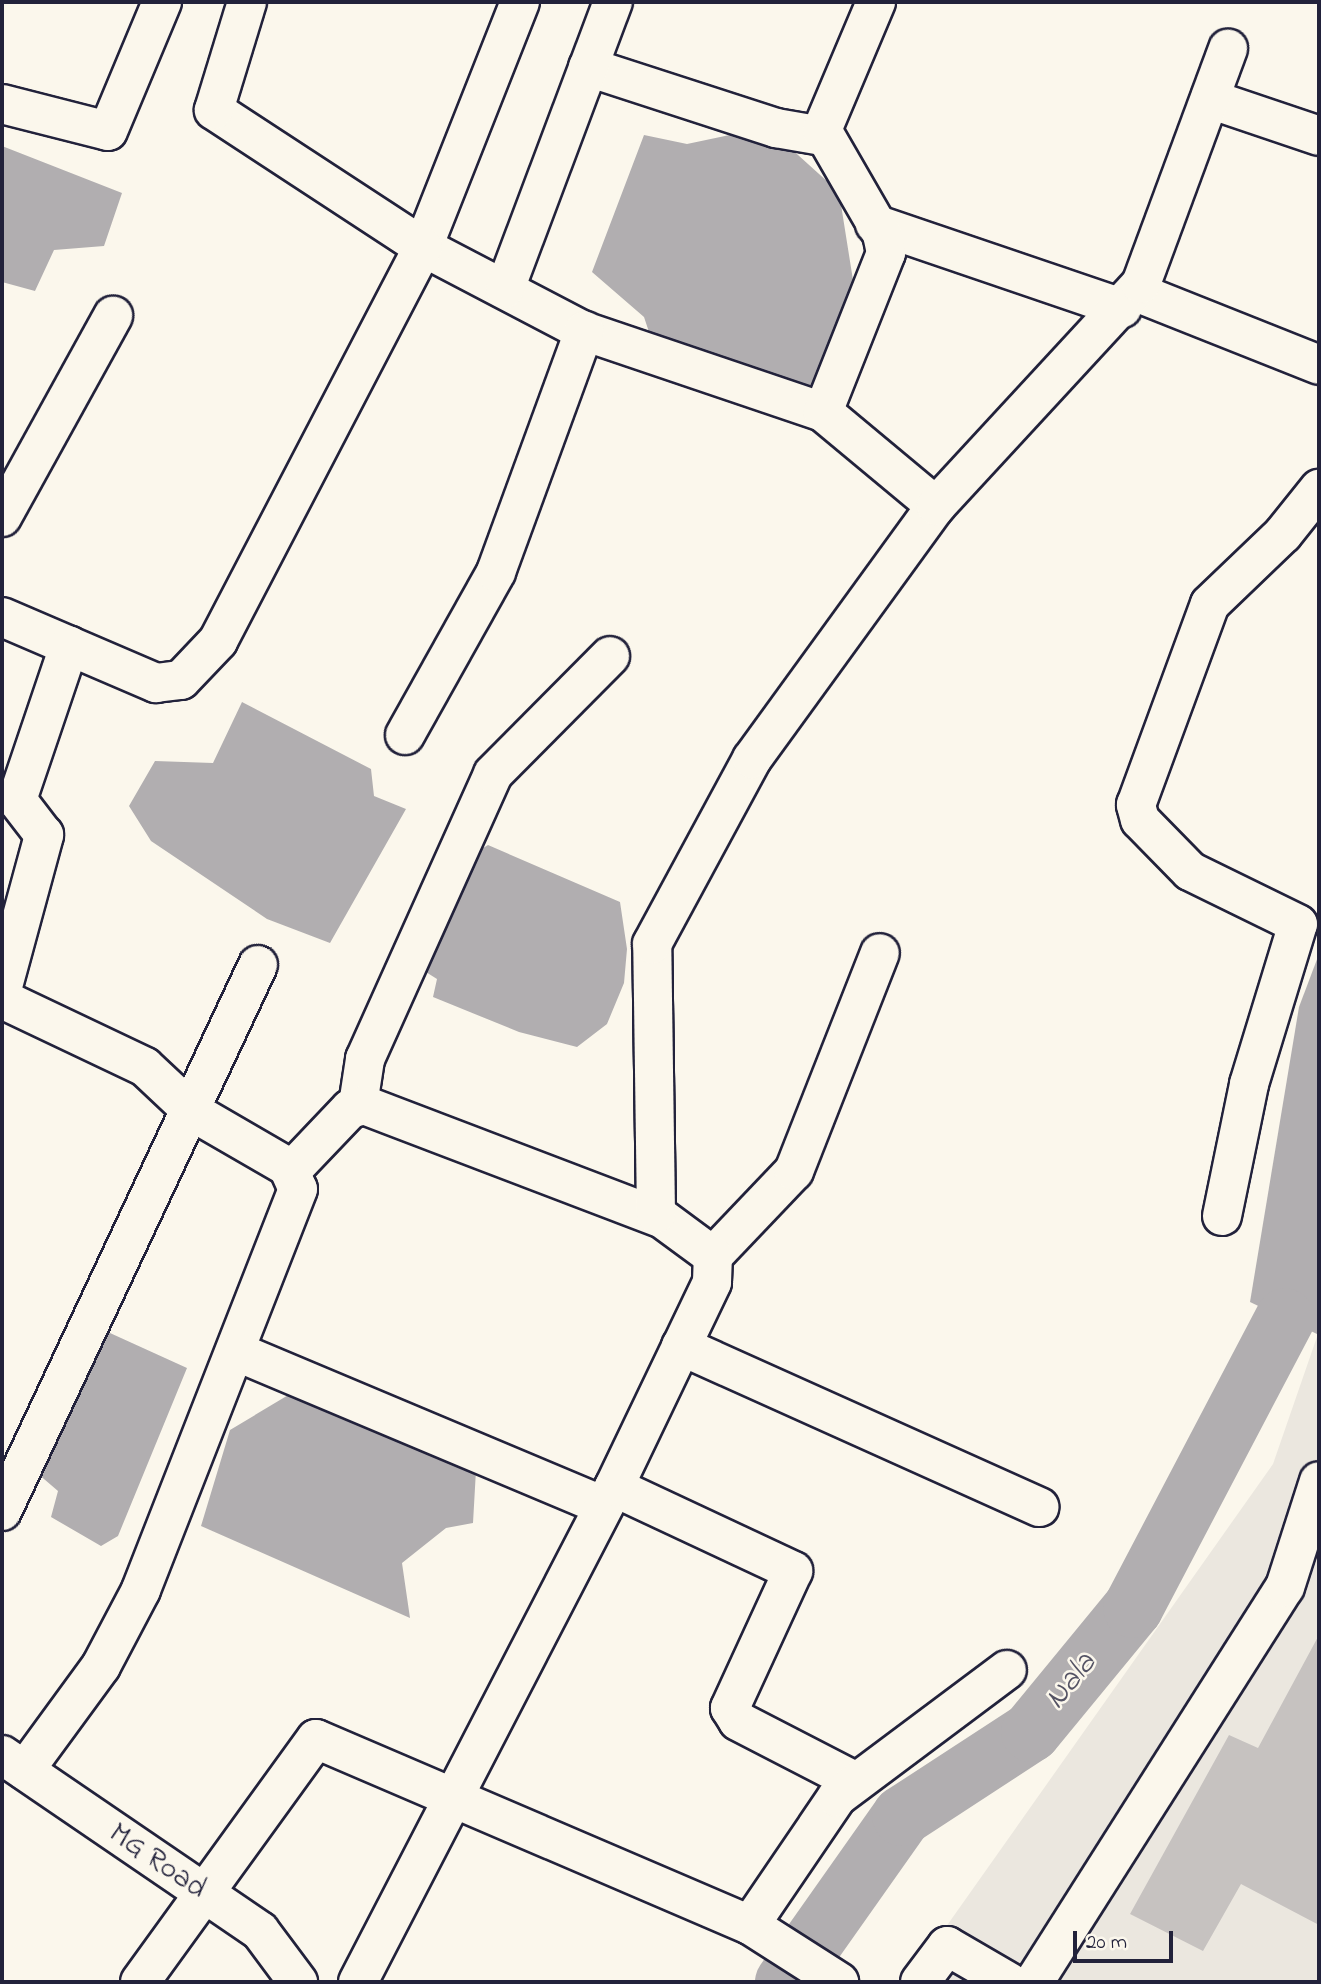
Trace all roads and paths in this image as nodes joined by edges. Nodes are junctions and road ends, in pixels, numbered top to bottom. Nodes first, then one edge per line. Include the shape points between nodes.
1 (162, 2) edge
2 (247, 2) edge
3 (520, 2) edge
4 (613, 2) edge
5 (876, 2) edge
6 (1228, 49) dead end
7 (589, 66) junction
8 (1210, 99) junction
9 (2, 104) edge
10 (822, 136) junction
11 (1319, 136) edge
12 (875, 224) junction
13 (422, 247) junction
14 (505, 289) junction
15 (1129, 300) junction
16 (113, 316) dead end
17 (584, 331) junction
18 (1319, 365) edge
19 (823, 412) junction
20 (1319, 489) edge
21 (936, 506) junction
22 (2, 517) edge
23 (2, 617) edge
24 (69, 646) junction
25 (610, 656) dead end
26 (405, 735) dead end
27 (880, 953) dead end
28 (258, 965) dead end
29 (2, 990) edge
30 (2, 999) edge
31 (358, 1105) junction
32 (193, 1112) junction
33 (292, 1170) junction
34 (1222, 1216) dead end
35 (658, 1217) junction
36 (713, 1256) junction
37 (681, 1346) junction
38 (236, 1351) junction
39 (1319, 1481) edge
40 (609, 1496) junction
41 (1039, 1507) dead end
42 (2, 1511) edge
43 (1007, 1671) dead end
44 (13, 1762) edge
45 (856, 1783) junction
46 (458, 1795) junction
47 (204, 1893) junction
48 (766, 1936) junction
49 (828, 1975) edge
50 (140, 1982) edge
51 (298, 1982) edge
52 (358, 1982) edge
53 (920, 1982) edge
54 (1009, 1982) edge
55 (1034, 1982) edge

1 - 9 street via 108,131
2 - 13 street via 214,110
3 - 13 street
4 - 7 street
5 - 10 street
6 - 8 street
7 - 10 street via 776,128
7 - 14 street
8 - 11 street
8 - 15 street
10 - 12 street
12 - 15 street
12 - 19 street via 886,253
13 - 14 street
13 - 24 street via 210,654 181,680 163,685
14 - 17 street
15 - 18 street
15 - 21 street
16 - 22 street
17 - 19 street
17 - 26 street via 496,572
19 - 21 street
20 - 34 street via 1283,534 1210,604 1136,806 1140,820 1190,870 1298,924 1253,1069
21 - 35 street via 752,759 652,944
23 - 24 street
24 - 29 street via 17,800 44,835
25 - 31 street via 493,774 365,1059
27 - 36 street via 793,1171
28 - 32 street
30 - 32 street via 138,1063
31 - 33 street
31 - 35 street
32 - 33 street
32 - 42 street
33 - 38 street via 298,1189
35 - 36 street
36 - 37 street via 712,1282
37 - 40 street
37 - 41 street
38 - 40 street
38 - 44 street via 123,1628
39 - 55 street via 1285,1587
40 - 45 street via 793,1571 730,1708 738,1721
40 - 46 street
43 - 45 street
44 - 47 street, MG Road
45 - 48 street via 814,1824
46 - 47 street via 316,1739
46 - 48 street
46 - 52 street
47 - 50 street
47 - 51 street, MG Road via 260,1931
48 - 49 street
53 - 54 street via 947,1946

